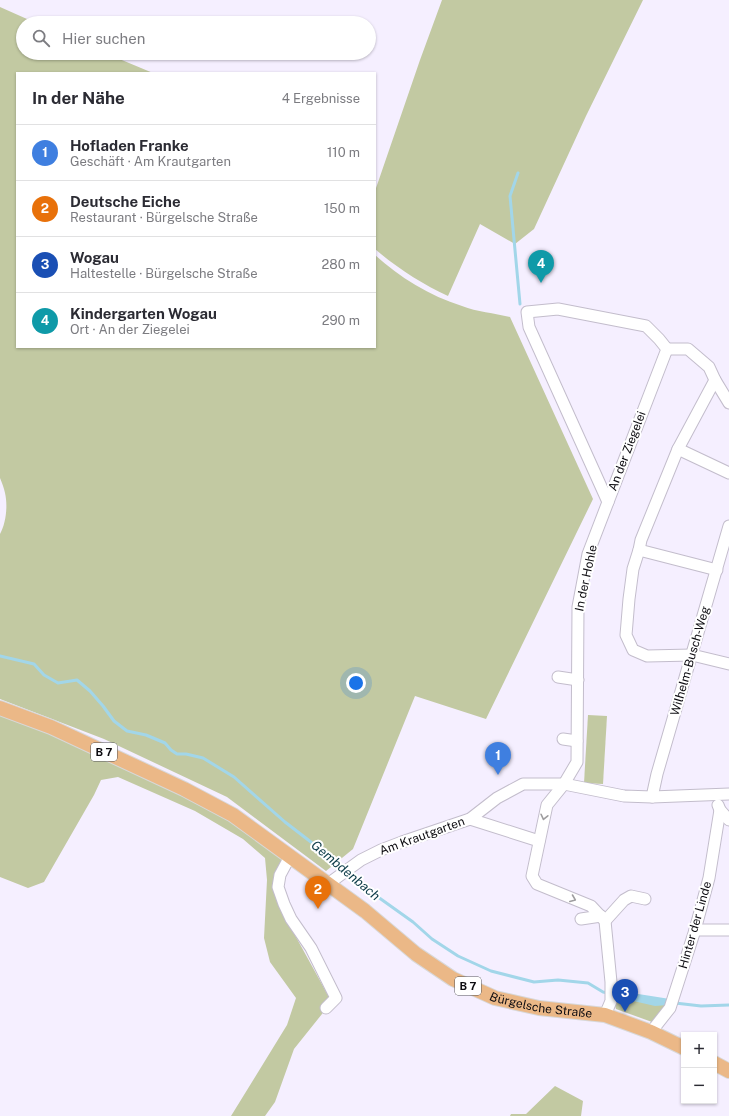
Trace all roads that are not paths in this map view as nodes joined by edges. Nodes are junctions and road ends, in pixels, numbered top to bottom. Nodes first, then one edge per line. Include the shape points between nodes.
1 (667, 349) junction
2 (714, 380) junction
3 (729, 403) edge
4 (678, 449) junction
5 (729, 473) edge
6 (608, 502) junction
7 (728, 532) edge
8 (640, 550) junction
9 (717, 570) junction
10 (692, 654) junction
11 (729, 664) edge
12 (558, 676) dead end
13 (578, 680) junction
14 (0, 708) edge
15 (563, 739) dead end
16 (577, 741) junction
17 (564, 784) junction
18 (729, 794) edge
19 (714, 795) junction
20 (652, 796) junction
21 (720, 810) junction
22 (470, 819) junction
23 (729, 820) edge
24 (539, 841) junction
25 (293, 858) junction
26 (328, 884) junction
27 (645, 899) dead end
28 (581, 919) dead end
29 (603, 919) junction
30 (695, 930) junction
31 (729, 930) edge
32 (326, 1008) dead end
33 (605, 1015) junction
34 (651, 1032) junction
35 (681, 1047) edge
36 (717, 1065) edge
37 (729, 1071) edge

1 - 2 street via 688,350 709,367
1 - 6 street, An der Ziegelei
1 - 6 street, An der Ziegelei via 646,326 558,309 526,312 529,327
2 - 3 street
2 - 4 street
4 - 5 street
4 - 8 street via 641,540
6 - 13 street, In der Hohle via 588,554 578,607
7 - 9 street, Wilhelm-Busch-Weg
8 - 9 street
8 - 10 street via 633,569 626,635 633,650 647,656
9 - 10 street, Wilhelm-Busch-Weg
10 - 11 street
10 - 20 street, Wilhelm-Busch-Weg
12 - 13 street
13 - 16 street, In der Hohle
14 - 25 main road, B 7 via 51,727 184,789 233,815
15 - 16 street
16 - 17 street, In der Hohle via 577,762
17 - 20 street, Am Krautgarten via 624,796
17 - 22 street, Am Krautgarten via 523,784 497,798
17 -> 24 street, In der Hohle via 547,805
18 - 19 street, Am Krautgarten
19 - 20 street, Am Krautgarten
19 - 21 street
21 - 23 street
21 - 30 street, Hinter der Linde via 709,878
22 - 24 street
22 - 26 street, Am Krautgarten via 381,850
24 -> 29 street, In der Hohle via 532,876 537,884 591,906
25 - 26 main road, Bürgelsche Straße / B 7
25 - 32 street via 287,862 280,875 278,887 290,919 311,948 336,998
26 - 33 main road, Bürgelsche Straße / B 7 via 416,954 453,979 495,998 539,1008
27 - 29 street via 631,896
28 - 29 street
29 - 33 street via 611,982 611,1001
30 - 31 street
30 - 34 street, Hinter der Linde via 672,1003
33 - 34 main road, Bürgelsche Straße / B 7
34 - 35 main road, Bürgelsche Straße / B 7
36 - 37 main road

